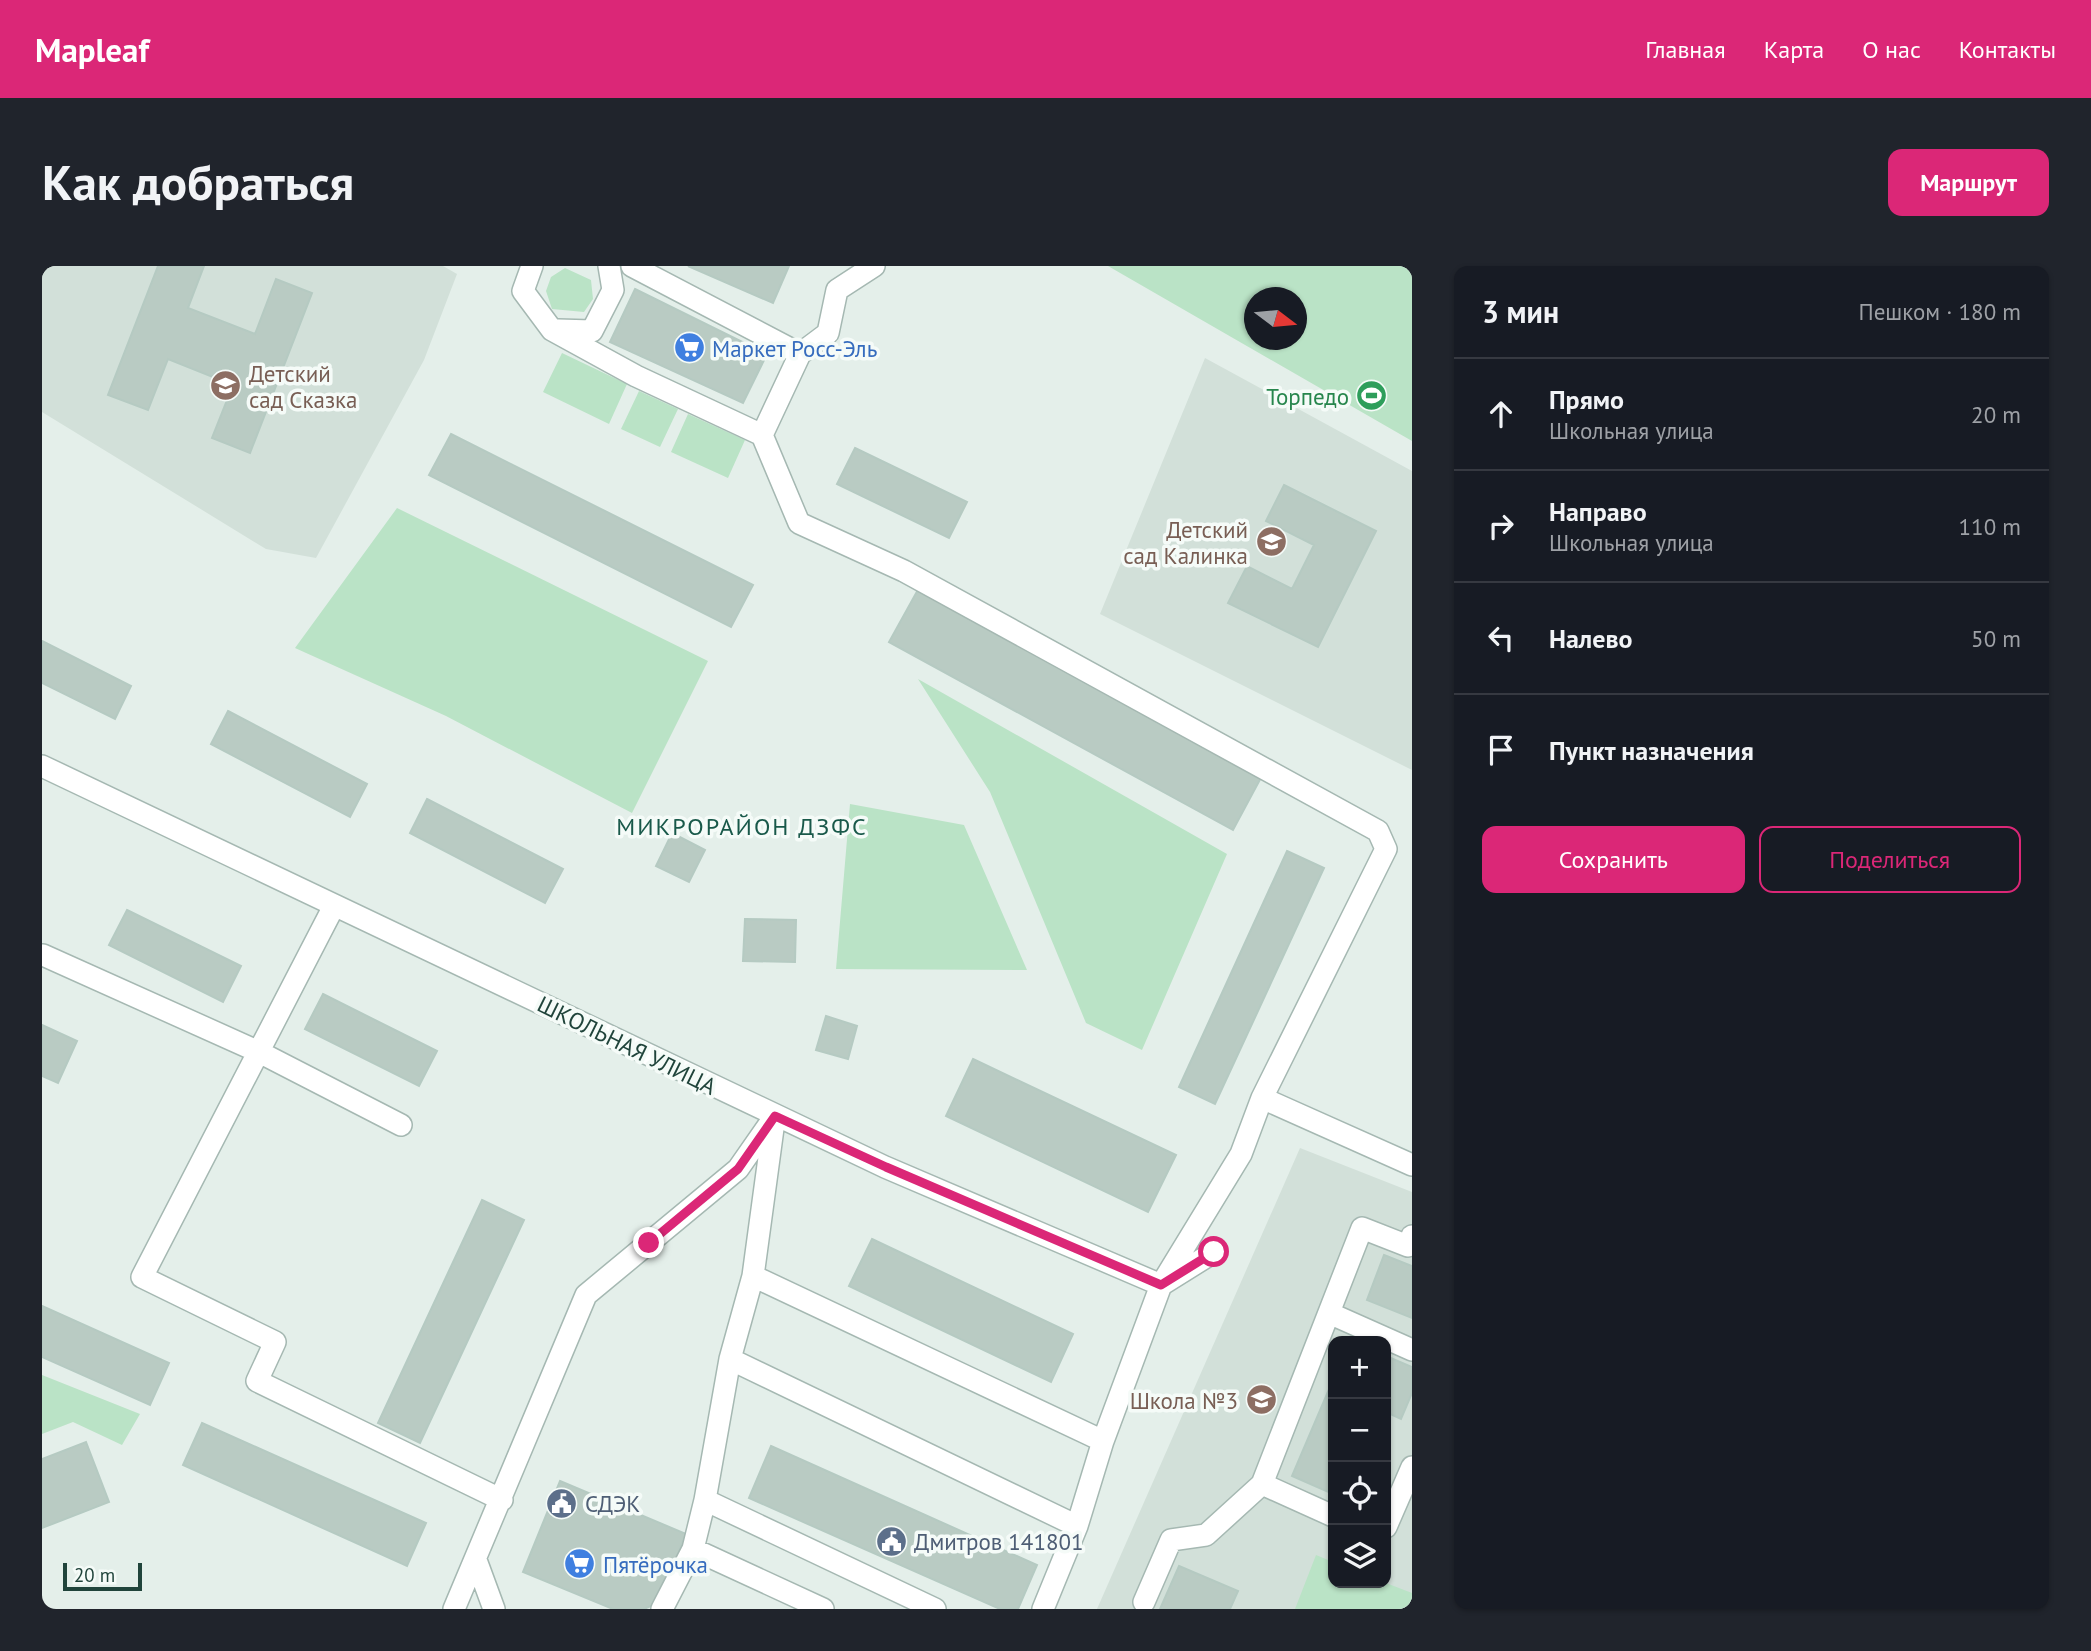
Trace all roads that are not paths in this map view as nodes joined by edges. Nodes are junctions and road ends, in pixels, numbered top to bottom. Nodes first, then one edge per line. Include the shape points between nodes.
1 (532, 266) edge
2 (609, 266) edge
3 (632, 266) edge
4 (874, 266) edge
5 (552, 330) junction
6 (800, 354) junction
7 (762, 435) junction
8 (42, 766) edge
9 (334, 906) junction
10 (43, 955) edge
11 (258, 1052) junction
12 (1262, 1098) junction
13 (775, 1116) junction
14 (401, 1125) dead end
15 (1412, 1164) edge
16 (1412, 1236) edge
17 (1214, 1252) dead end
18 (753, 1276) junction
19 (1161, 1285) junction
20 (1329, 1312) junction
21 (1412, 1350) edge
22 (730, 1359) junction
23 (1103, 1441) junction
24 (1412, 1467) edge
25 (1262, 1484) junction
26 (502, 1500) junction
27 (705, 1500) junction
28 (1328, 1514) edge
29 (1387, 1525) edge
30 (1077, 1526) junction
31 (692, 1549) junction
32 (476, 1560) junction
33 (1144, 1602) dead end
34 (454, 1609) edge
35 (494, 1609) edge
36 (662, 1609) edge
37 (823, 1609) edge
38 (935, 1609) edge
39 (1043, 1609) edge

1 - 5 street via 523,291
2 - 5 street via 612,290 592,331
3 - 6 street
4 - 6 street via 837,290 828,333
5 - 7 street via 636,376
6 - 7 street
7 - 12 street via 799,523 904,571 1378,831 1386,849
8 - 9 street, ШКОЛЬНАЯ УЛИЦА
9 - 11 street
9 - 13 street, ШКОЛЬНАЯ УЛИЦА
10 - 11 street
11 - 14 street
11 - 26 street via 142,1277 275,1342 257,1381
12 - 15 street
12 - 19 street via 1241,1154
13 - 18 street
13 - 19 street, ШКОЛЬНАЯ УЛИЦА
13 - 26 street via 738,1169 586,1296
16 - 20 street via 1408,1246 1362,1228
17 - 19 street
18 - 22 street
18 - 23 street
19 - 23 street
20 - 21 street
20 - 25 street
22 - 27 street
22 - 30 street
23 - 30 street
24 - 29 street
25 - 28 street
25 - 33 street via 1206,1535 1171,1540
26 - 32 street
27 - 31 street
27 - 38 street
30 - 39 street
31 - 36 street
31 - 37 street
32 - 34 street
32 - 35 street

